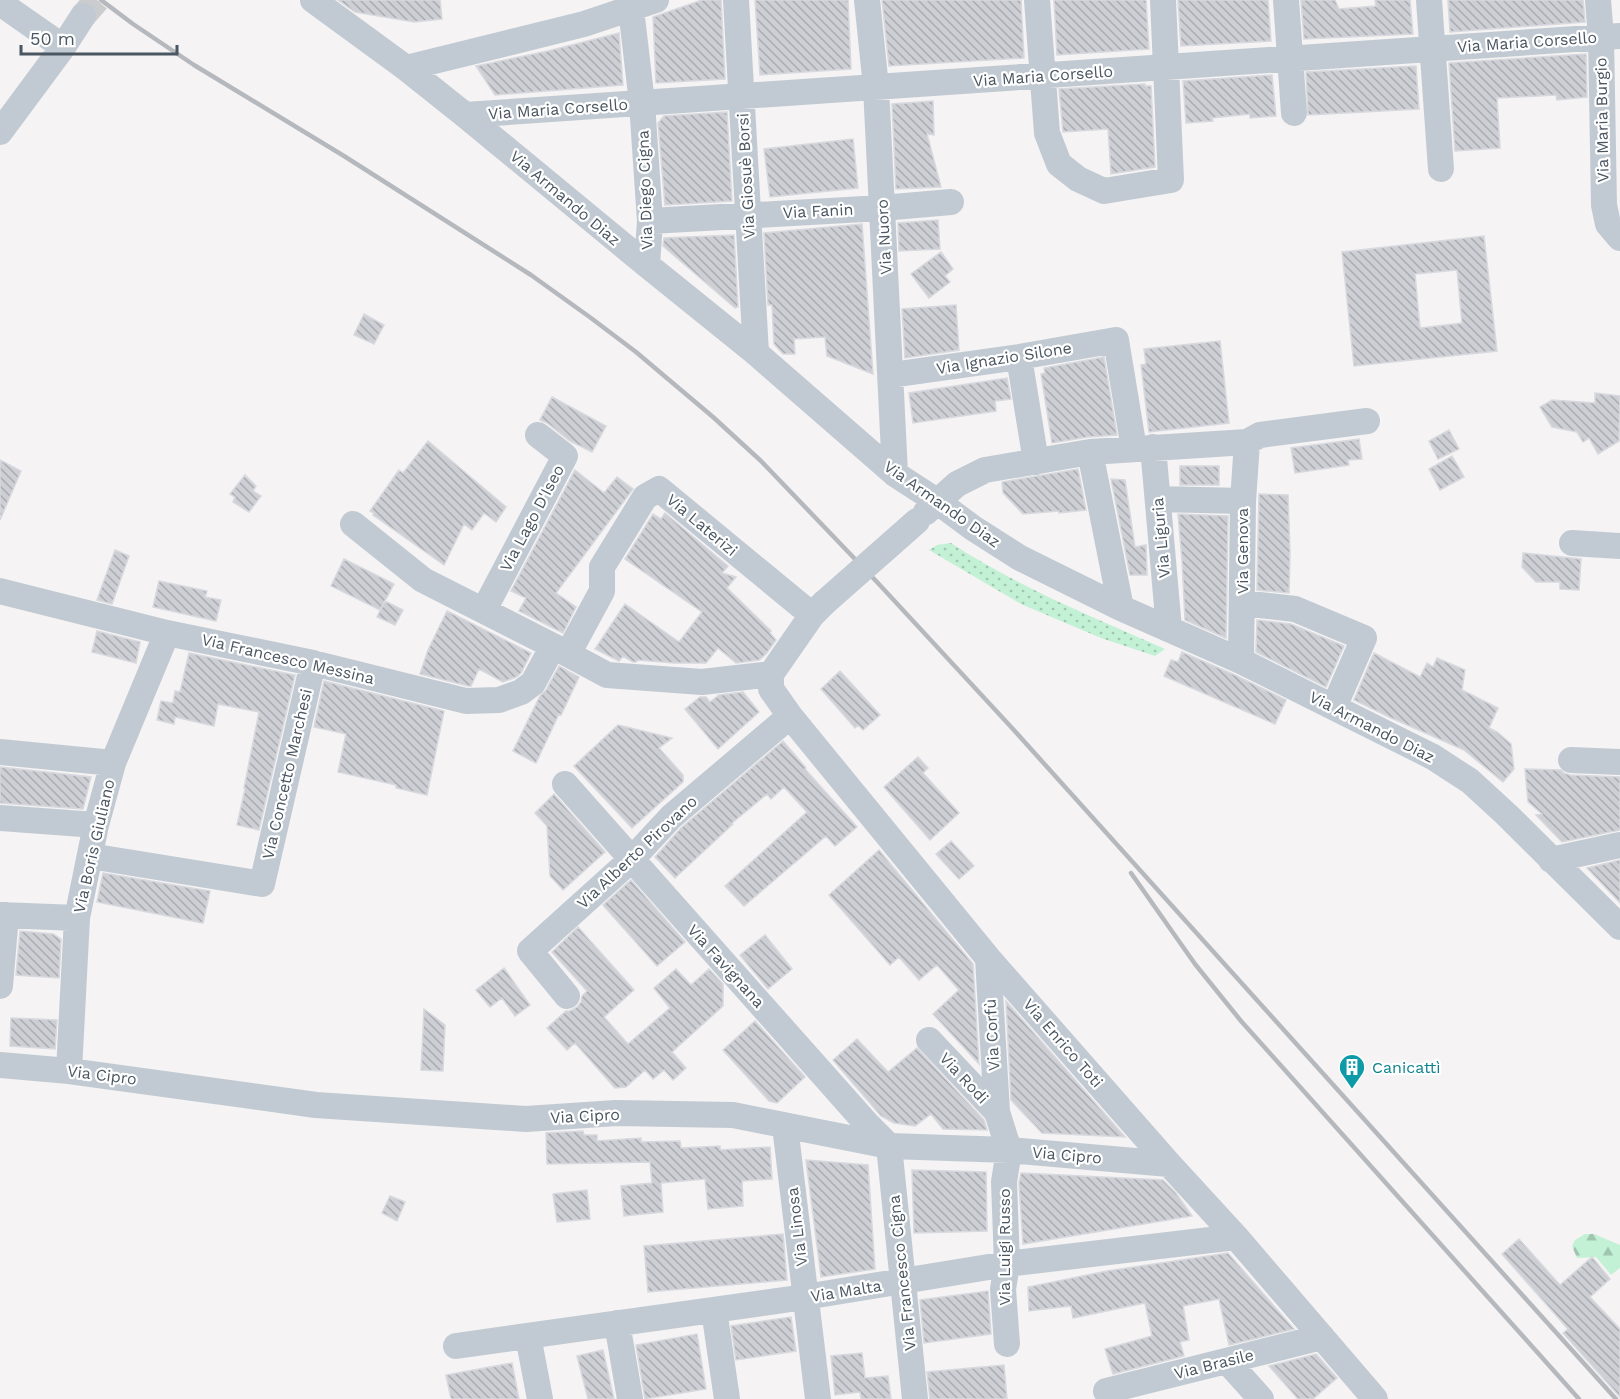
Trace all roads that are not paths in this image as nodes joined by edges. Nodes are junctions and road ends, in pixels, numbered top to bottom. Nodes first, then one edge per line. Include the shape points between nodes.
1 (656, 0) edge
2 (736, 0) edge
3 (867, 0) edge
4 (1037, 0) edge
5 (1163, 0) edge
6 (1286, 0) edge
7 (1429, 0) edge
8 (1598, 0) edge
9 (316, 1) edge
10 (0, 3) edge
11 (630, 4) edge
12 (83, 16) tunnel mouth
13 (1611, 37) edge
14 (63, 47) junction
15 (1433, 49) junction
16 (1290, 59) junction
17 (1166, 67) junction
18 (406, 68) junction
19 (1043, 76) junction
20 (876, 87) junction
21 (742, 96) junction
22 (642, 103) junction
23 (1294, 113) dead end
24 (465, 115) junction
25 (0, 132) edge
26 (1441, 169) dead end
27 (951, 202) dead end
28 (882, 208) junction
29 (748, 215) junction
30 (650, 221) junction
31 (1620, 238) edge
32 (647, 265) junction
33 (1116, 340) joint
34 (756, 352) junction
35 (1019, 357) junction
36 (891, 375) junction
37 (1367, 421) dead end
38 (538, 435) dead end
39 (1246, 442) junction
40 (1143, 448) junction
41 (1090, 452) junction
42 (1036, 462) junction
43 (895, 474) junction
44 (1158, 499) junction
45 (1243, 501) junction
46 (938, 502) junction
47 (353, 524) dead end
48 (1572, 543) dead end
49 (1620, 546) edge
50 (0, 591) edge
51 (1242, 603) junction
52 (1121, 608) junction
53 (818, 609) junction
54 (484, 610) junction
55 (1169, 629) junction
56 (166, 633) junction
57 (561, 650) junction
58 (1241, 661) junction
59 (313, 663) junction
60 (771, 674) junction
61 (1334, 707) junction
62 (790, 716) junction
63 (0, 752) edge
64 (1571, 760) dead end
65 (1620, 762) edge
66 (113, 763) junction
67 (565, 784) dead end
68 (0, 818) edge
69 (96, 825) junction
70 (1620, 845) edge
71 (90, 856) junction
72 (632, 859) junction
73 (1551, 860) junction
74 (3, 915) edge
75 (77, 918) junction
76 (1620, 927) edge
77 (988, 958) junction
78 (0, 986) edge
79 (567, 996) dead end
80 (929, 1040) dead end
81 (0, 1065) edge
82 (69, 1071) junction
83 (997, 1112) junction
84 (785, 1126) junction
85 (889, 1146) junction
86 (1009, 1150) junction
87 (1169, 1164) junction
88 (1236, 1237) junction
89 (1007, 1264) junction
90 (902, 1282) junction
91 (806, 1297) junction
92 (714, 1310) junction
93 (617, 1323) junction
94 (528, 1336) junction
95 (1322, 1336) junction
96 (1007, 1344) dead end
97 (456, 1346) dead end
98 (1227, 1361) junction
99 (1153, 1390) edge
100 (1106, 1391) dead end
101 (540, 1399) edge
102 (630, 1399) edge
103 (727, 1399) edge
104 (818, 1399) edge
105 (915, 1399) edge
106 (1260, 1399) edge
107 (1375, 1399) edge

1 - 11 street
2 - 21 street, Via Giosuè Borsi
3 - 20 street, Via Nuoro
4 - 19 street
5 - 17 street
6 - 16 street
7 - 15 street
8 - 13 street, Via Maria Burgio
9 - 18 street, Via Armando Diaz
10 - 14 street
11 - 18 street via 584,24
11 - 22 street, Via Diego Cigna
12 - 14 street
13 - 15 street, Via Maria Corsello
13 - 31 street, Via Maria Burgio via 1604,205 1608,224
14 - 25 street
15 - 16 street, Via Maria Corsello
15 - 26 street
16 - 17 street, Via Maria Corsello
16 - 23 street
17 - 19 street, Via Maria Corsello
17 - 19 street via 1171,180 1104,191 1078,179 1059,164 1047,133
18 - 24 street, Via Armando Diaz
19 - 20 street, Via Maria Corsello
20 - 21 street, Via Maria Corsello
20 - 28 street, Via Nuoro
21 - 22 street, Via Maria Corsello
21 - 29 street, Via Giosuè Borsi
22 - 24 street, Via Maria Corsello
22 - 30 street, Via Diego Cigna
24 - 32 street, Via Armando Diaz
27 - 28 street, Via Fanin
28 - 29 street, Via Fanin
28 - 36 street, Via Nuoro
29 - 30 street, Via Fanin
29 - 34 street, Via Giosuè Borsi
30 - 32 street, Via Diego Cigna
32 - 34 street, Via Armando Diaz
33 - 35 street, Via Ignazio Silone
33 - 40 street, Via Liguria
34 - 43 street, Via Armando Diaz
35 - 36 street, Via Ignazio Silone
35 - 42 street
36 - 43 street, Via Nuoro
37 - 39 street via 1260,435
38 - 54 street, Via Lago D'Iseo via 565,456
39 - 40 street
39 - 45 street, Via Genova
40 - 41 street
40 - 44 street, Via Liguria
41 - 42 street
41 - 52 street
42 - 46 street via 985,470 957,484
43 - 46 street, Via Armando Diaz
44 - 45 street
44 - 55 street, Via Liguria
45 - 51 street, Via Genova
46 - 52 street, Via Armando Diaz via 1020,558
46 - 53 street, bridge
47 - 54 street via 423,580
48 - 49 street
50 - 56 street, Via Francesco Messina
51 - 58 street, Via Genova
51 - 61 street via 1295,609 1364,638
52 - 55 street, Via Armando Diaz
53 - 57 street, Via Laterizi via 659,489 645,497 602,567 602,591
53 - 60 street
54 - 57 street
55 - 58 street, Via Armando Diaz
56 - 59 street, Via Francesco Messina
56 - 66 street, Via Boris Giuliano
57 - 59 street, Via Francesco Messina via 533,683 499,700 466,701
57 - 60 street via 607,675 702,682
58 - 61 street, Via Armando Diaz
59 - 71 street, Via Concetto Marchesi via 262,884
60 - 62 street, Via Enrico Toti via 771,689
61 - 73 street, Via Armando Diaz via 1433,757 1470,781
62 - 72 street, Via Alberto Pirovano via 671,817
62 - 77 street, Via Enrico Toti
63 - 66 street
64 - 65 street
66 - 69 street, Via Boris Giuliano
67 - 72 street, Via Favignana
68 - 69 street
69 - 71 street, Via Boris Giuliano
70 - 73 street
71 - 75 street, Via Boris Giuliano
72 - 79 street, Via Alberto Pirovano via 530,951
72 - 85 street, Via Favignana
73 - 76 street, Via Armando Diaz
74 - 75 street
74 - 78 street
75 - 82 street, Via Boris Giuliano
77 - 83 street, Via Corfù
77 - 87 street, Via Enrico Toti
80 - 83 street, Via Rodi
81 - 82 street, Via Cipro
82 - 84 street, Via Cipro via 316,1105 526,1119 616,1113 733,1115
83 - 86 street, Via Rodi
84 - 85 street, Via Cipro
84 - 91 street, Via Linosa
85 - 86 street, Via Cipro
85 - 90 street, Via Francesco Cigna
86 - 87 street, Via Cipro
86 - 89 street, Via Luigi Russo via 1004,1182
87 - 88 street, Via Enrico Toti
88 - 89 street, Via Malta
88 - 95 street, Via Enrico Toti
89 - 90 street, Via Malta
89 - 96 street, Via Luigi Russo via 1003,1289
90 - 91 street, Via Malta
90 - 105 street, Via Francesco Cigna
91 - 92 street, Via Malta
91 - 104 street, Via Linosa
92 - 93 street, Via Malta
92 - 103 street
93 - 94 street, Via Malta
93 - 102 street
94 - 97 street, Via Malta
94 - 101 street
95 - 98 street, Via Brasile
95 - 107 street, Via Enrico Toti
98 - 99 street, Via Brasile
98 - 106 street
99 - 100 street, Via Brasile

